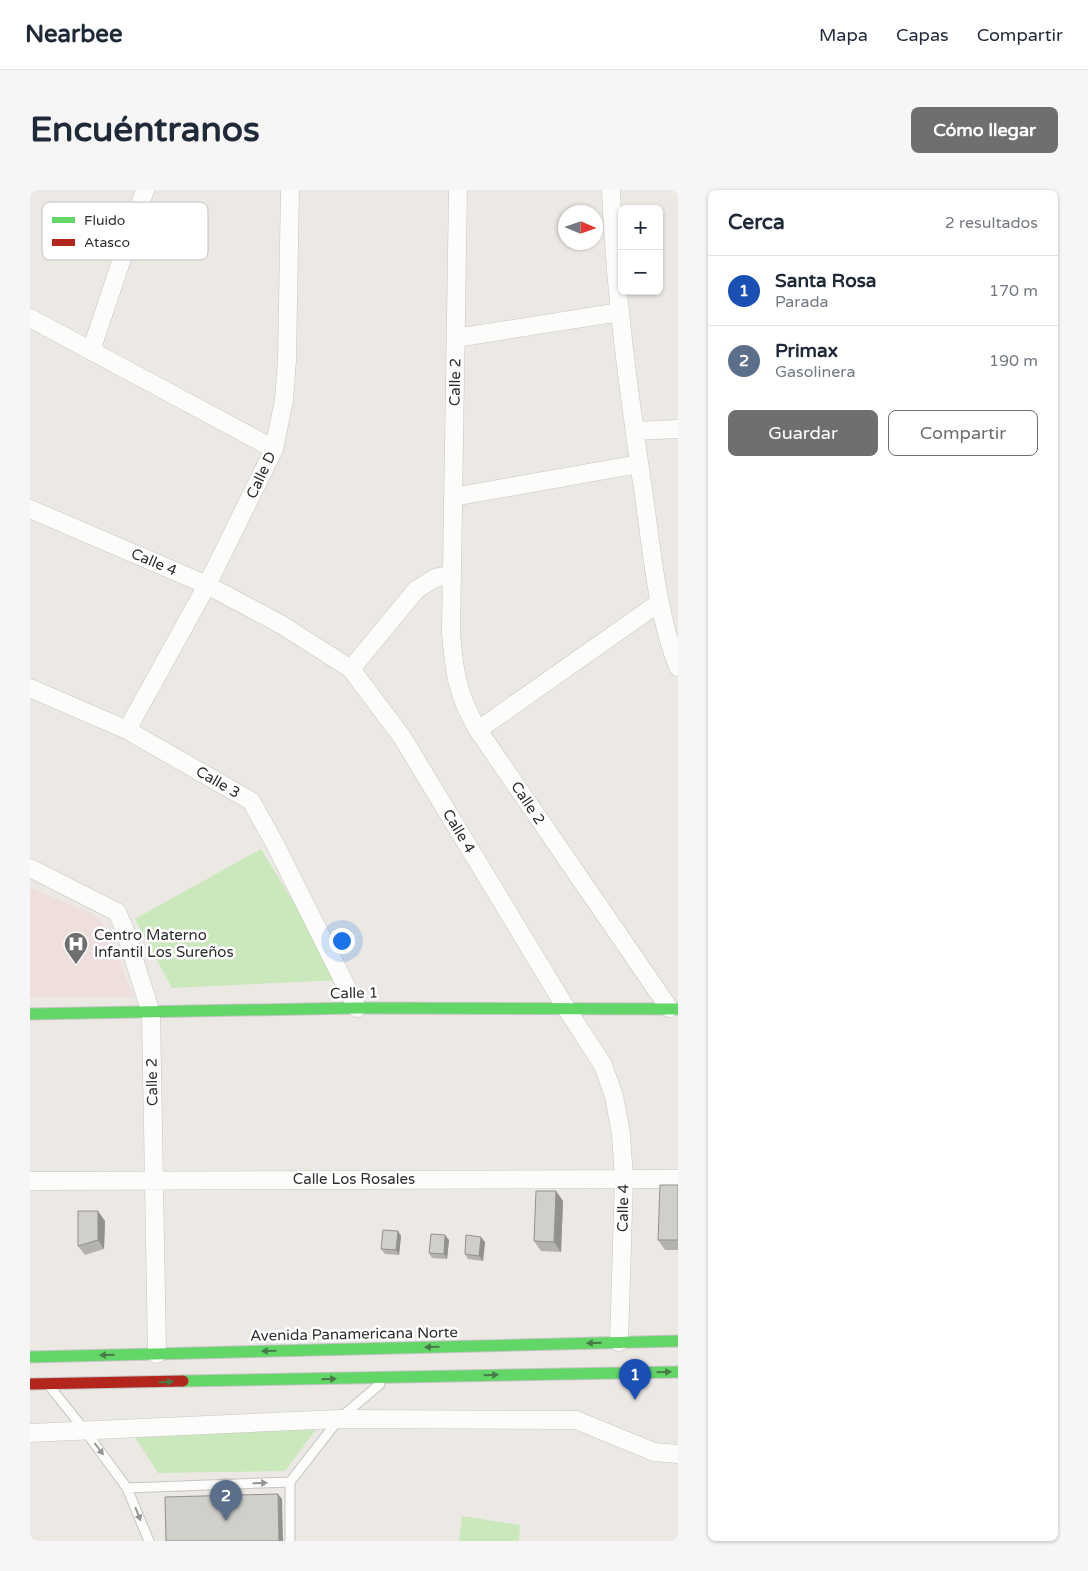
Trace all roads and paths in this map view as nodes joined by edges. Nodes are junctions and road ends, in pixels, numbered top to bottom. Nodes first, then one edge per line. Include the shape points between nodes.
1 (145, 190) edge
2 (290, 190) edge
3 (611, 190) edge
4 (461, 191) edge
5 (141, 202) edge
6 (122, 260) edge
7 (620, 312) junction
8 (30, 318) edge
9 (456, 338) junction
10 (91, 351) junction
11 (678, 429) edge
12 (634, 431) junction
13 (274, 449) junction
14 (639, 464) junction
15 (453, 497) junction
16 (30, 509) edge
17 (452, 574) junction
18 (207, 585) junction
19 (660, 602) junction
20 (678, 667) edge
21 (351, 669) junction
22 (30, 688) edge
23 (127, 730) junction
24 (478, 730) junction
25 (30, 868) edge
26 (357, 1008) junction
27 (566, 1008) junction
28 (674, 1009) edge
29 (151, 1013) junction
30 (30, 1014) edge
31 (624, 1179) junction
32 (678, 1179) edge
33 (154, 1180) junction
34 (30, 1181) edge
35 (678, 1341) edge
36 (619, 1342) junction
37 (157, 1354) junction
38 (30, 1356) edge
39 (678, 1372) edge
40 (389, 1377) junction
41 (30, 1384) edge
42 (47, 1384) junction
43 (339, 1419) junction
44 (86, 1432) junction
45 (30, 1433) edge
46 (678, 1454) edge
47 (290, 1482) junction
48 (128, 1488) junction
49 (150, 1541) edge
50 (290, 1541) edge

1 - 5 street
2 - 13 street, Calle D via 286,370 284,400
3 - 7 street
4 - 9 street, Calle 2
6 - 10 street
7 - 9 street
7 - 12 street
8 - 10 street
9 - 15 street, Calle 2
10 - 13 street
11 - 12 street
12 - 14 street
13 - 18 street, Calle D
14 - 15 street
14 - 19 street
15 - 17 street, Calle 2
16 - 18 street, Calle 4
17 - 21 street via 435,578 416,590
17 - 24 street, Calle 2 via 454,670 460,696
18 - 21 street, Calle 4 via 282,625
18 - 23 street, Calle D
19 - 20 street
19 - 24 street
21 - 27 street, Calle 4 via 402,738
22 - 23 street, Calle 3
23 - 26 street, Calle 3 via 251,801
24 - 28 street, Calle 2
25 - 29 street, Calle 2 via 117,912
26 - 27 main road, Calle 1
26 - 29 main road, Calle 1
27 - 28 main road, Calle 1
27 - 31 street, Calle 4 via 602,1065 614,1096
29 - 30 main road, Calle 1
29 - 33 street, Calle 2
31 - 32 street, Calle Los Rosales
31 - 33 street, Calle Los Rosales
31 - 36 street, Calle 4
33 - 34 street, Calle Los Rosales
33 - 37 street, Calle 2
35 - 36 main road, Avenida Panamericana Norte
36 -> 37 main road, Avenida Panamericana Norte
37 -> 38 main road, Avenida Panamericana Norte
40 -> 39 main road
42 -> 40 main road
40 - 43 lane
41 - 42 main road
42 - 44 lane
43 - 44 street
43 - 46 street via 576,1420 654,1452
43 - 47 lane
44 - 45 street
44 -> 48 lane
48 -> 47 lane
47 - 50 lane
48 -> 49 lane

